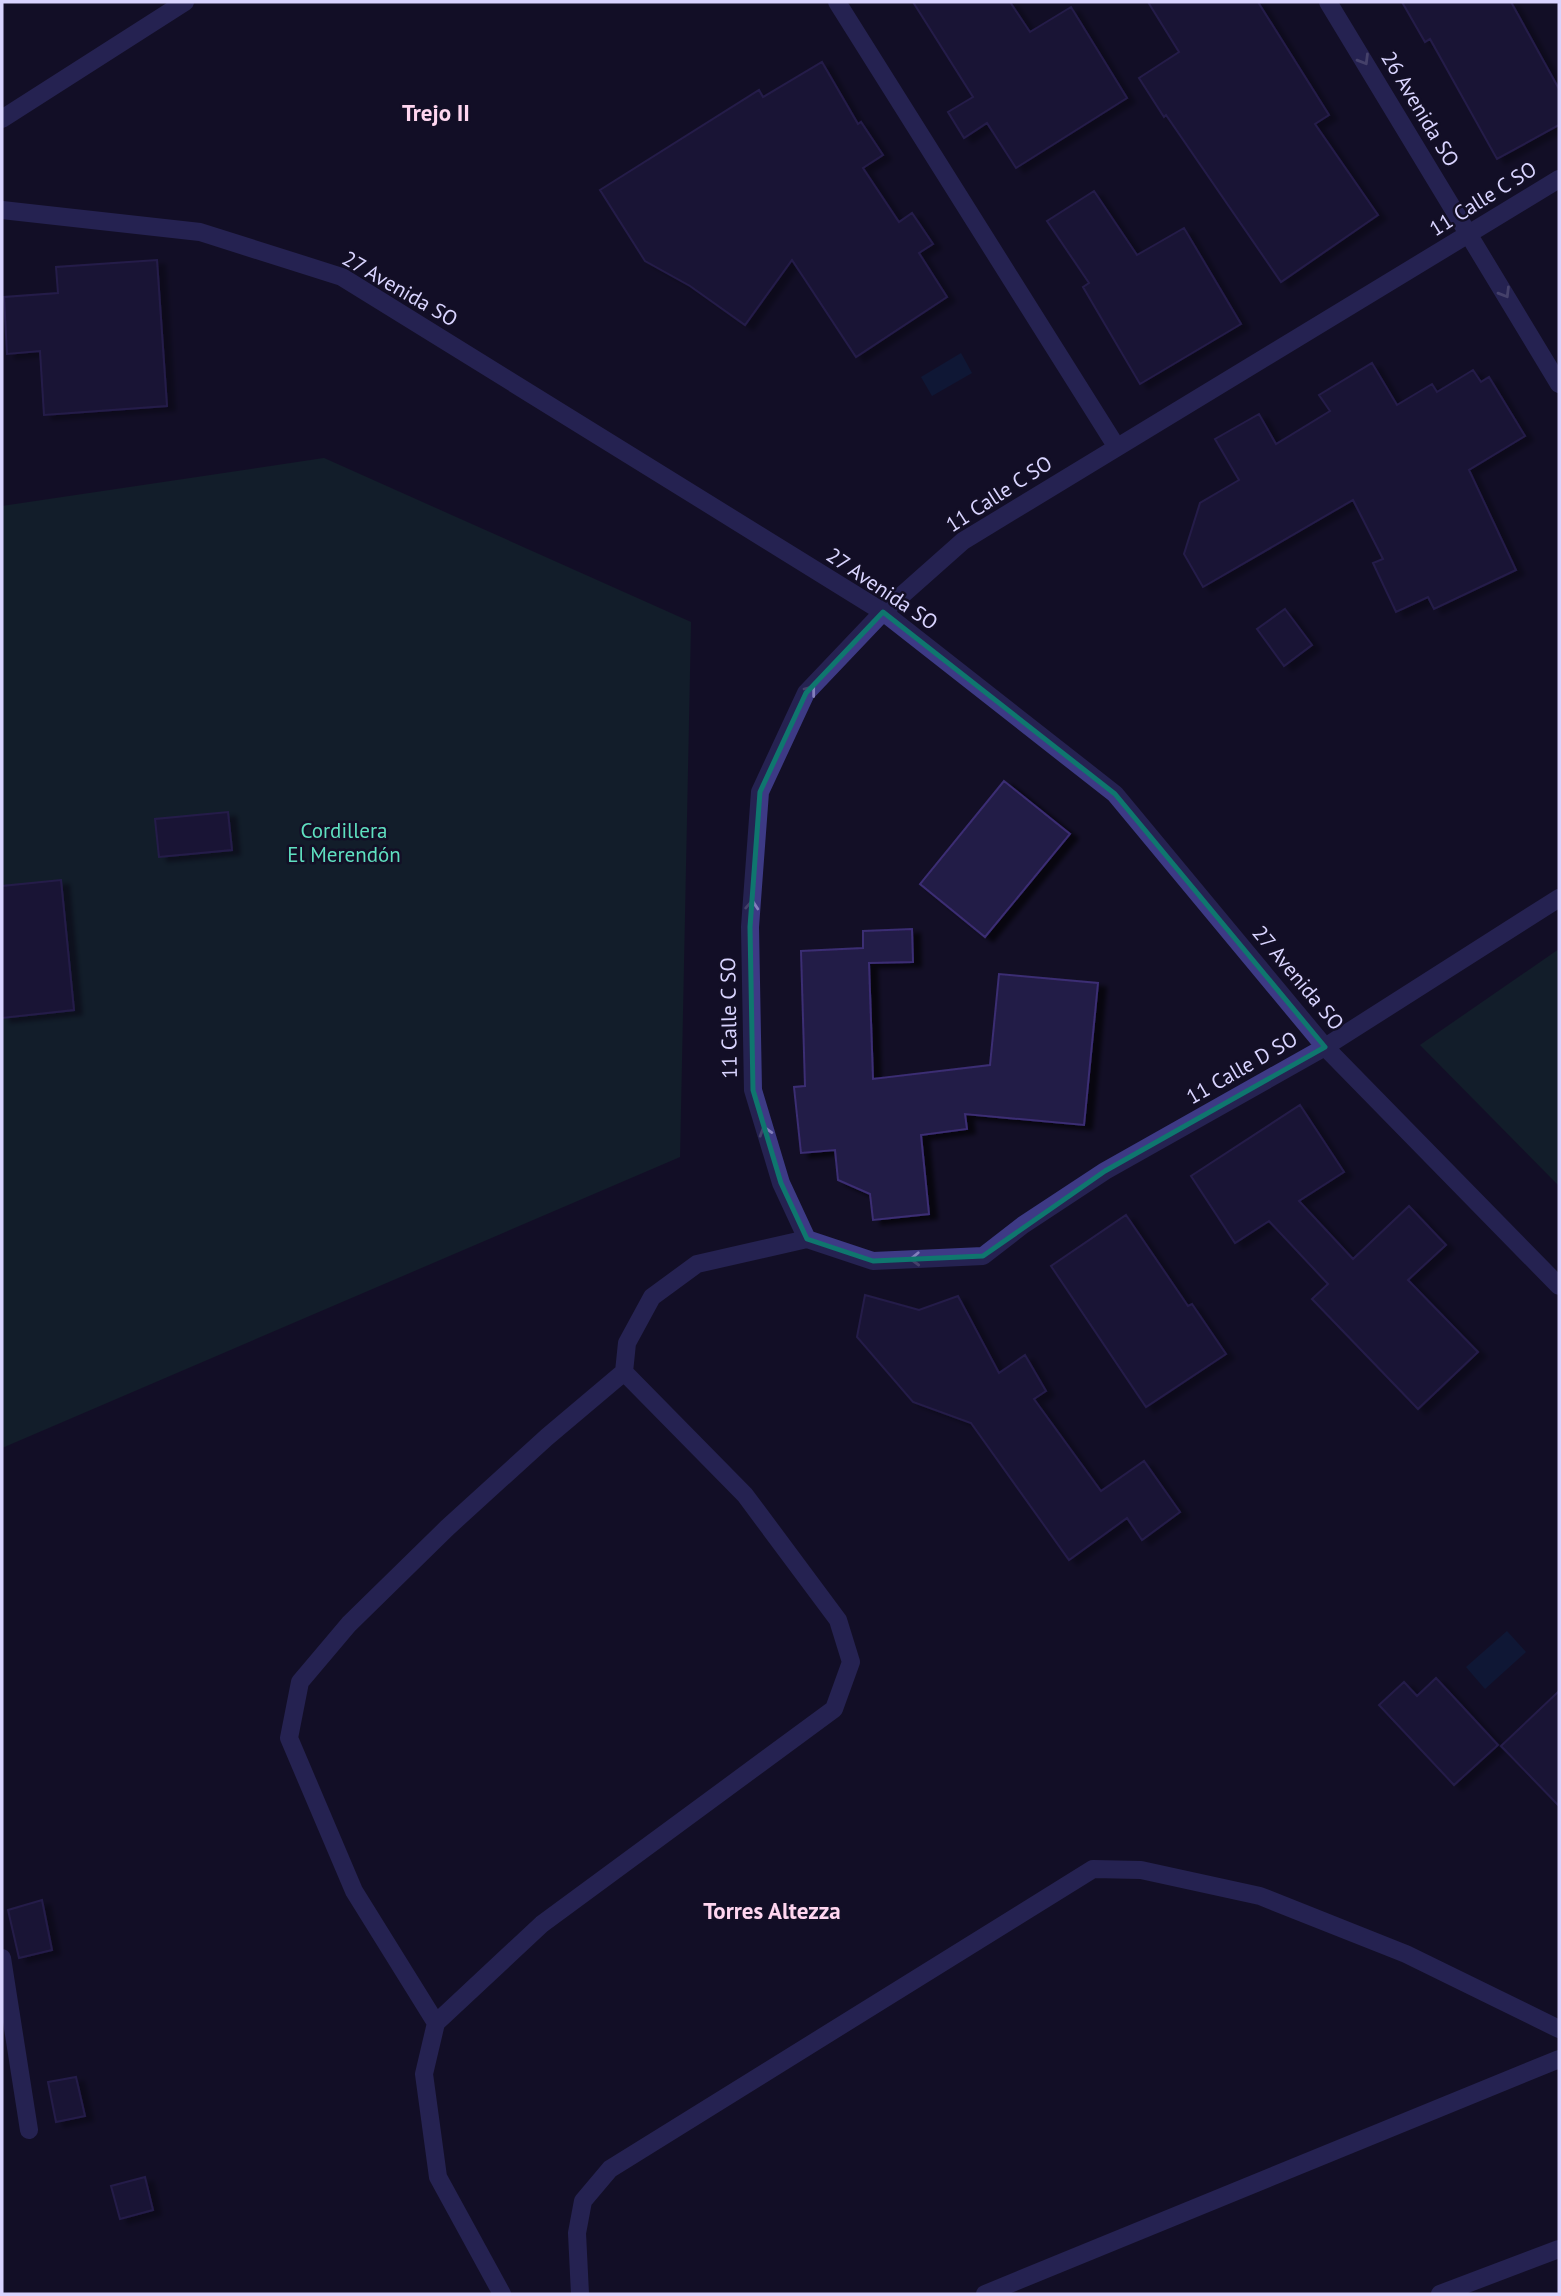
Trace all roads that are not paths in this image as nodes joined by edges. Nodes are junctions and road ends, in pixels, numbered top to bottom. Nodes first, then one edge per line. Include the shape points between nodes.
1 (185, 2) edge
2 (837, 2) edge
3 (1328, 2) edge
4 (2, 119) edge
5 (1559, 179) edge
6 (2, 210) edge
7 (1470, 234) junction
8 (1559, 384) edge
9 (1116, 446) junction
10 (883, 612) junction
11 (1559, 898) edge
12 (1325, 1047) junction
13 (807, 1239) junction
14 (1559, 1286) edge
15 (624, 1373) junction
16 (2, 1958) edge
17 (436, 2023) junction
18 (1559, 2029) edge
19 (1559, 2059) edge
20 (29, 2130) dead end
21 (1559, 2249) edge
22 (502, 2294) edge
23 (580, 2294) edge
24 (985, 2294) edge
25 (1440, 2294) edge

1 - 4 street
2 - 9 street
3 -> 7 street, 26 Avenida SO
5 - 7 street, 11 Calle C SO
6 - 10 street, 27 Avenida SO via 200,232 342,277
7 -> 8 street, 26 Avenida SO
7 - 9 street, 11 Calle C SO
9 - 10 street, 11 Calle C SO via 962,541
10 - 12 street, 27 Avenida SO via 1115,794
13 -> 10 street, 11 Calle C SO via 781,1183 753,1090 750,927 760,792 806,693
11 - 12 street, 11 Calle D SO
12 -> 13 street, 11 Calle D SO via 1105,1171 983,1256 873,1261
12 - 14 street, 27 Avenida SO
13 - 15 street via 697,1264 652,1297 627,1343
15 - 17 street via 447,1528 349,1623 300,1682 289,1738 354,1891
15 - 17 street via 745,1495 838,1620 851,1662 834,1709 542,1924
16 - 20 street
17 - 22 street via 424,2074 438,2177
18 - 23 street via 1406,1954 1260,1896 1140,1870 1093,1869 610,2169 583,2202 577,2233
19 - 24 street
21 - 25 street

